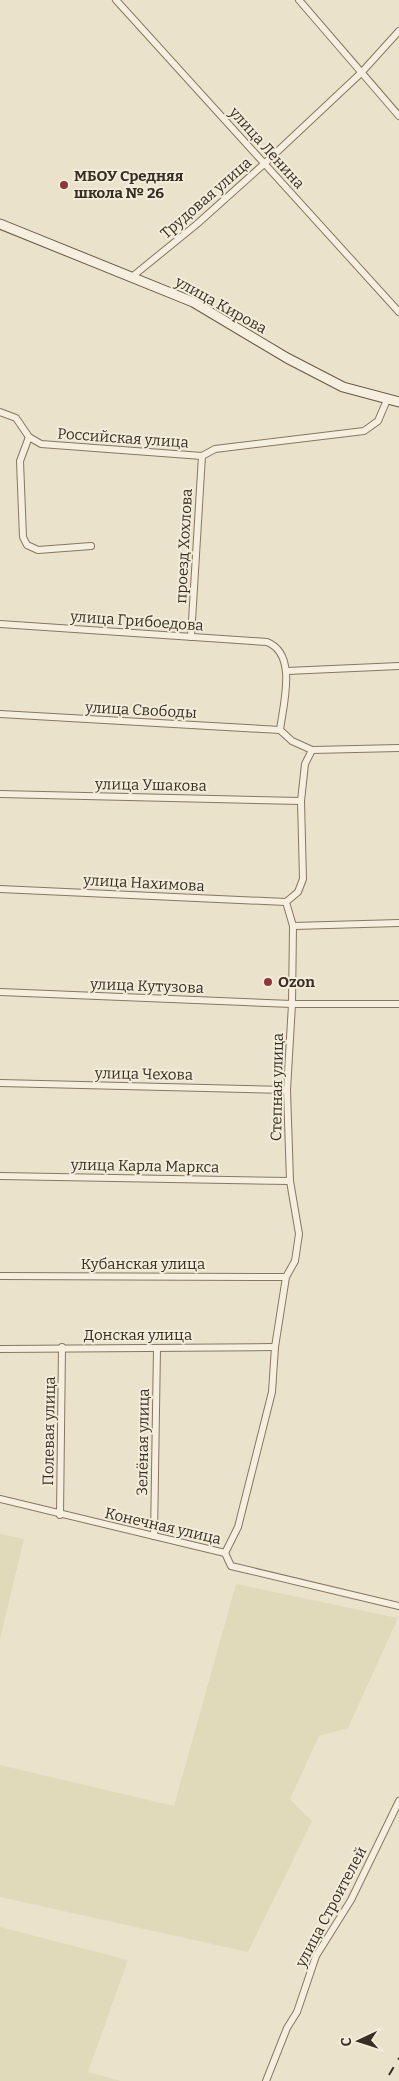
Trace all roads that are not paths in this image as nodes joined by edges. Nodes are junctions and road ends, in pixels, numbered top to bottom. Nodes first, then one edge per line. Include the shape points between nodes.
1 (116, 0) edge
2 (299, 0) edge
3 (399, 30) edge
4 (361, 73) junction
5 (399, 116) edge
6 (264, 164) junction
7 (0, 224) edge
8 (132, 276) junction
9 (399, 312) edge
10 (387, 400) junction
11 (399, 402) edge
12 (0, 412) edge
13 (29, 437) junction
14 (202, 456) junction
15 (91, 546) dead end
16 (0, 624) edge
17 (190, 637) junction
18 (399, 666) edge
19 (287, 671) junction
20 (0, 714) edge
21 (280, 730) junction
22 (399, 748) edge
23 (312, 750) junction
24 (0, 794) edge
25 (301, 801) junction
26 (0, 889) edge
27 (286, 902) junction
28 (399, 923) edge
29 (293, 926) junction
30 (0, 992) edge
31 (292, 1004) junction
32 (399, 1004) edge
33 (0, 1083) edge
34 (287, 1090) junction
35 (0, 1176) edge
36 (290, 1182) junction
37 (0, 1276) edge
38 (286, 1277) junction
39 (275, 1346) junction
40 (62, 1348) junction
41 (157, 1348) junction
42 (0, 1349) edge
43 (0, 1499) edge
44 (60, 1515) junction
45 (154, 1536) junction
46 (225, 1553) junction
47 (399, 1606) edge
48 (399, 1801) edge
49 (266, 2081) edge

1 - 6 street, улица Ленина
2 - 4 street
3 - 4 street, Трудовая улица
4 - 5 street
4 - 6 street, Трудовая улица
6 - 8 street, Трудовая улица
6 - 9 street, улица Ленина
7 - 8 main road, улица Кирова
8 - 10 main road, улица Кирова via 193,302 343,387
10 - 11 main road, улица Кирова
10 - 14 street, Российская улица via 378,421 364,431 214,449
12 - 13 street via 16,418
13 - 14 street, Российская улица via 56,447
13 - 15 street via 20,461 23,537 27,545 38,550
14 - 17 street, проезд Хохлова
16 - 17 street, улица Грибоедова
17 - 19 street, улица Грибоедова via 267,642 282,655
18 - 19 street
19 - 21 street
20 - 21 street, улица Свободы
21 - 23 street via 292,741
22 - 23 street
23 - 25 street via 305,764
24 - 25 street, улица Ушакова
25 - 27 street via 303,879 298,892
26 - 27 street, улица Нахимова
27 - 29 street, Степная улица
28 - 29 street
29 - 31 street, Степная улица
30 - 31 street, улица Кутузова
31 - 32 street, улица Кутузова
31 - 34 street, Степная улица
33 - 34 street, улица Чехова
34 - 36 street, Степная улица
35 - 36 street, улица Карла Маркса
36 - 38 street, Степная улица via 299,1234 295,1262
37 - 38 street, Кубанская улица
38 - 39 street, Степная улица
39 - 41 street, Донская улица
39 - 46 street, Степная улица via 272,1392 238,1527
40 - 41 street, Донская улица
40 - 42 street, Донская улица
40 - 44 street, Полевая улица
41 - 45 street, Зелёная улица
43 - 44 street, Конечная улица
44 - 45 street, Конечная улица
45 - 46 street, Конечная улица
46 - 47 street, Конечная улица via 231,1566
48 - 49 street, улица Строителей via 351,1900 316,1956 297,2012 287,2028

